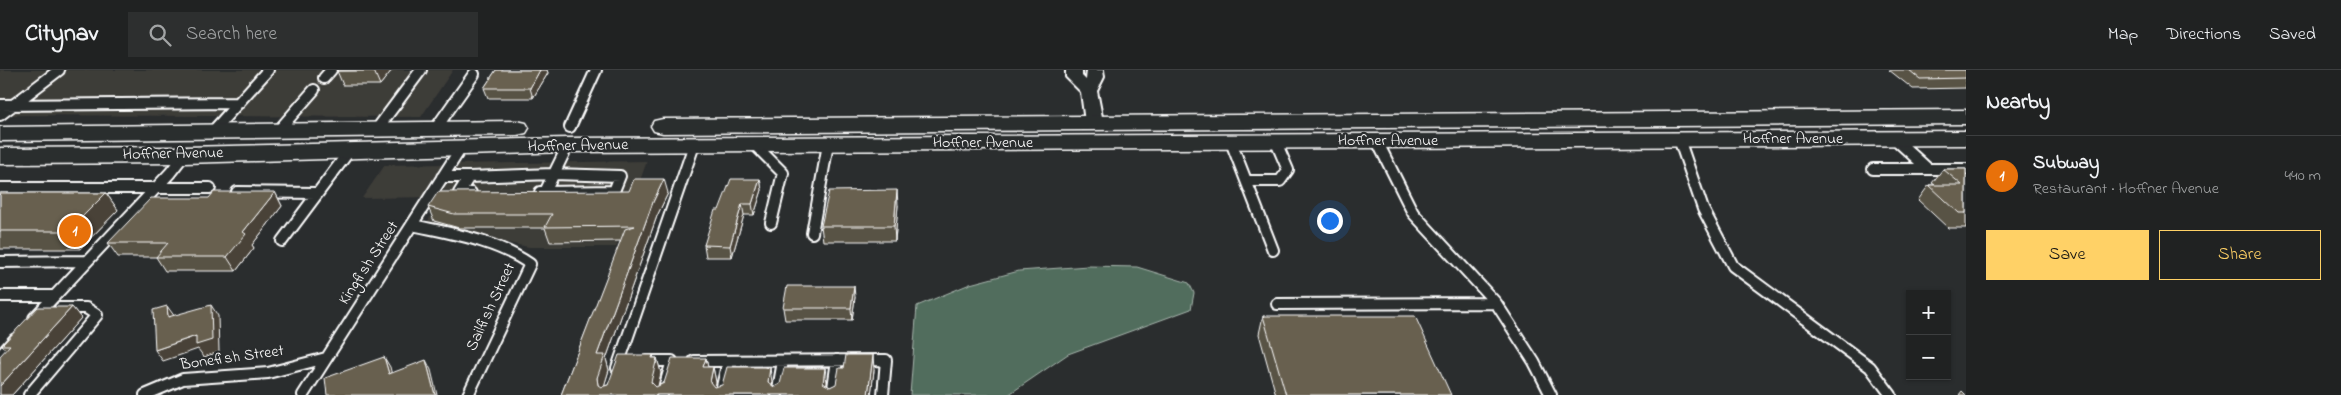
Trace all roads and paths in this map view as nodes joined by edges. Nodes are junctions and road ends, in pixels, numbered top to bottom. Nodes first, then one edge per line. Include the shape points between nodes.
1 (59, 70) edge
2 (268, 70) edge
3 (331, 70) edge
4 (421, 70) edge
5 (596, 70) edge
6 (1074, 70) edge
7 (1095, 70) edge
8 (474, 74) dead end
9 (324, 78) dead end
10 (314, 90) dead end
11 (1089, 90) junction
12 (15, 104) junction
13 (239, 104) junction
14 (0, 105) edge
15 (0, 115) edge
16 (1966, 116) edge
17 (1094, 122) junction
18 (436, 128) junction
19 (377, 129) junction
20 (278, 130) junction
21 (1378, 130) junction
22 (214, 131) junction
23 (0, 134) edge
24 (569, 136) junction
25 (1894, 138) junction
26 (1966, 138) edge
27 (1679, 139) junction
28 (1231, 142) junction
29 (1276, 142) junction
30 (828, 144) junction
31 (694, 145) junction
32 (756, 145) junction
33 (462, 148) junction
34 (350, 150) junction
35 (184, 155) junction
36 (0, 156) edge
37 (1873, 169) dead end
38 (1928, 169) junction
39 (1966, 169) edge
40 (553, 174) junction
41 (442, 177) junction
42 (469, 177) junction
43 (1247, 181) junction
44 (0, 188) edge
45 (210, 188) dead end
46 (155, 189) junction
47 (237, 192) edge
48 (316, 192) junction
49 (526, 192) edge
50 (545, 192) junction
51 (478, 193) edge
52 (771, 223) dead end
53 (412, 225) junction
54 (812, 234) dead end
55 (282, 241) dead end
56 (1273, 250) dead end
57 (0, 262) edge
58 (86, 262) junction
59 (0, 296) edge
60 (54, 296) junction
61 (1496, 303) junction
62 (1277, 304) dead end
63 (43, 308) junction
64 (0, 356) edge
65 (326, 358) junction
66 (837, 360) junction
67 (628, 361) junction
68 (672, 361) junction
69 (728, 361) junction
70 (783, 361) junction
71 (614, 378) edge
72 (29, 395) edge
73 (145, 395) edge
74 (302, 395) edge
75 (468, 395) edge
76 (662, 395) edge
77 (720, 395) edge
78 (777, 395) edge
79 (832, 395) edge
80 (883, 395) edge
81 (1551, 395) edge
82 (1891, 395) edge

1 - 12 lane
2 - 13 lane
3 - 9 lane
4 - 19 lane
5 - 24 lane
6 - 11 street via 1074,77
7 - 11 street via 1096,77
8 - 18 lane
10 - 20 lane
11 - 17 street
12 - 13 lane
12 - 14 lane
12 - 15 lane
13 - 22 lane
16 - 21 main road, Hoffner Avenue via 1650,118 1624,127
17 - 21 main road, Hoffner Avenue
17 - 24 main road, Hoffner Avenue via 784,124 747,131
18 - 19 main road, Hoffner Avenue
18 - 24 main road, Hoffner Avenue
19 - 20 main road, Hoffner Avenue
20 - 22 main road, Hoffner Avenue
21 - 27 main road, Hoffner Avenue
21 - 28 main road via 1334,127 1243,130 1234,135
21 - 29 main road, Hoffner Avenue
21 - 61 lane via 1413,213
22 - 23 main road, Hoffner Avenue
24 - 31 main road, Hoffner Avenue
24 - 33 main road, Hoffner Avenue
24 - 40 lane
25 - 26 main road, Hoffner Avenue
25 - 27 main road, Hoffner Avenue
25 - 38 lane
27 - 82 lane via 1703,209 1733,266 1870,367
28 - 29 main road, Hoffner Avenue
28 - 30 main road, Hoffner Avenue
28 - 43 lane
29 - 43 lane via 1288,170 1280,181
30 - 32 main road, Hoffner Avenue
30 - 54 lane
31 - 32 main road, Hoffner Avenue
31 - 67 lane
32 - 52 lane via 783,173
33 - 34 main road, Hoffner Avenue
33 - 41 lane, Kingfish Street
34 - 35 main road, Hoffner Avenue
34 - 48 lane
35 - 36 main road, Hoffner Avenue
35 - 46 lane
37 - 38 lane
38 - 39 lane
40 - 42 lane
40 - 50 lane
40 - 50 lane via 620,176 614,191
41 - 42 lane
41 - 53 lane, Kingfish Street
42 - 51 lane via 459,193
43 - 56 lane
44 - 46 lane
45 - 46 lane
46 - 58 lane
47 - 48 lane
48 - 55 lane
49 - 50 lane
53 - 65 lane, Kingfish Street
53 - 75 lane, Sailfish Street via 498,246 517,253 530,264
57 - 58 lane
58 - 60 lane
59 - 60 lane
60 - 63 lane
61 - 62 lane
61 - 81 lane
63 - 64 lane
63 - 72 lane via 86,308 97,315
65 - 73 lane, Bonefish Street via 268,373 183,379
65 - 74 lane, Kingfish Street
66 - 70 lane
66 - 79 lane
66 - 80 lane via 886,360
67 - 68 lane
67 - 71 lane
68 - 69 lane
68 - 76 lane
69 - 70 lane
69 - 77 lane
70 - 78 lane

